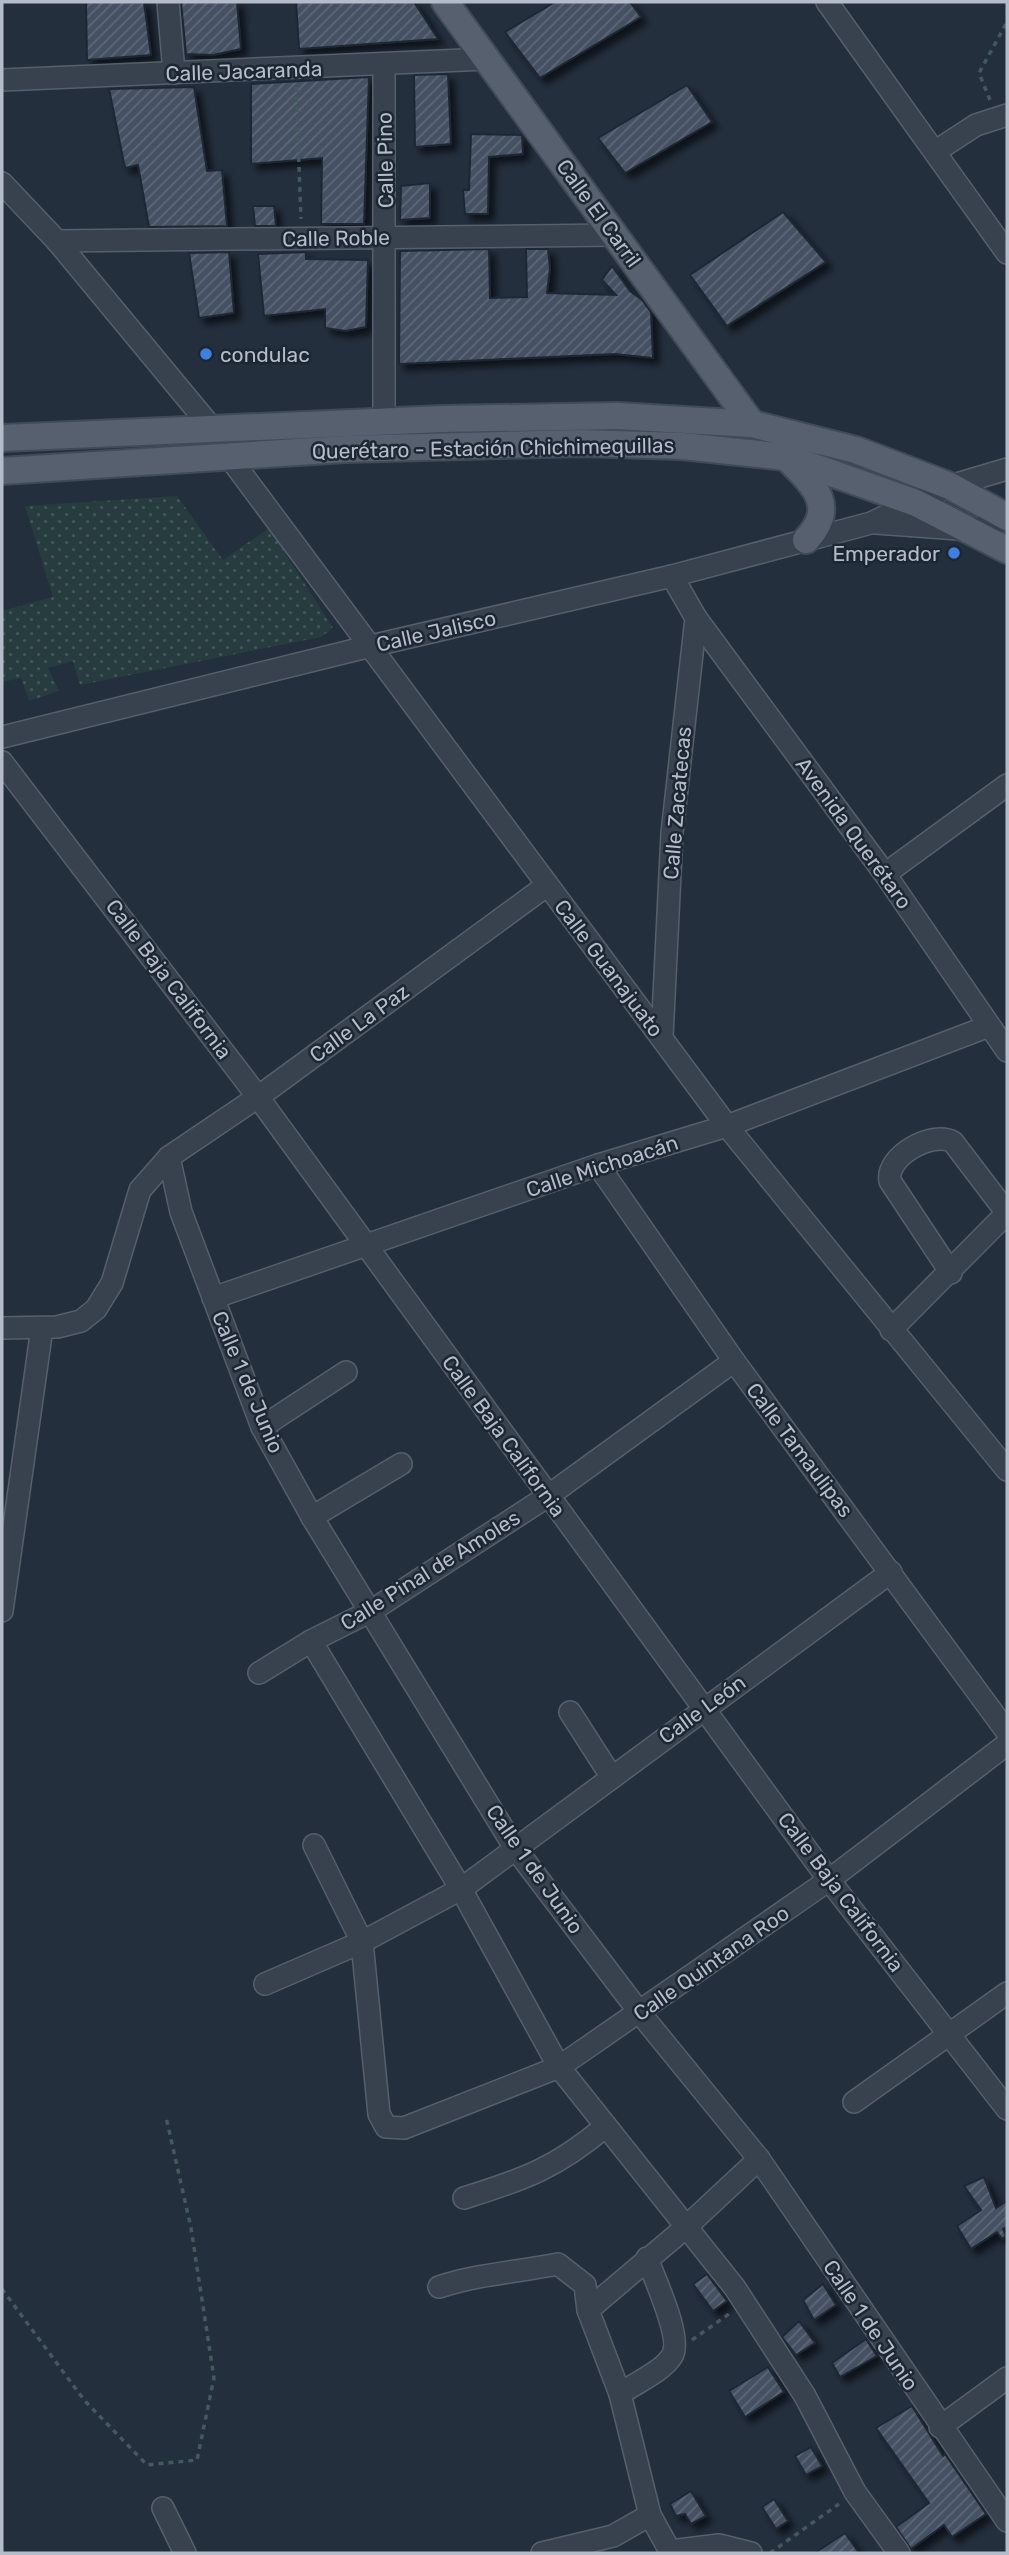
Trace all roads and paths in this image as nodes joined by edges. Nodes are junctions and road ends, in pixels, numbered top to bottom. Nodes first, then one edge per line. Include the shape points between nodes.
1 (168, 2) edge
2 (445, 2) edge
3 (827, 2) edge
4 (1007, 22) edge
5 (487, 60) junction
6 (384, 65) junction
7 (295, 69) junction
8 (174, 73) junction
9 (2, 80) edge
10 (1002, 117) edge
11 (936, 151) junction
12 (2, 183) edge
13 (615, 235) junction
14 (386, 238) junction
15 (302, 239) junction
16 (57, 241) junction
17 (1007, 253) edge
18 (384, 423) junction
19 (752, 424) junction
20 (211, 428) junction
21 (2, 438) edge
22 (227, 454) junction
23 (786, 457) junction
24 (1007, 469) edge
25 (2, 471) edge
26 (950, 486) junction
27 (916, 503) junction
28 (1007, 518) edge
29 (871, 523) junction
30 (972, 530) junction
31 (806, 540) junction
32 (1007, 550) edge
33 (673, 576) junction
34 (696, 618) junction
35 (371, 646) junction
36 (2, 737) edge
37 (2, 762) edge
38 (1007, 785) edge
39 (885, 874) junction
40 (547, 886) junction
41 (989, 1026) junction
42 (662, 1037) junction
43 (1007, 1051) edge
44 (258, 1097) junction
45 (727, 1126) junction
46 (169, 1157) junction
47 (598, 1165) junction
48 (1007, 1213) edge
49 (366, 1247) junction
50 (951, 1273) junction
51 (213, 1298) junction
52 (2, 1328) edge
53 (42, 1328) junction
54 (891, 1330) junction
55 (734, 1361) junction
56 (346, 1372) dead end
57 (262, 1427) junction
58 (401, 1464) dead end
59 (1007, 1470) edge
60 (548, 1496) junction
61 (312, 1517) junction
62 (891, 1572) junction
63 (2, 1611) edge
64 (371, 1611) junction
65 (311, 1641) junction
66 (259, 1673) dead end
67 (705, 1706) junction
68 (570, 1712) dead end
69 (1007, 1732) edge
70 (1007, 1744) edge
71 (611, 1776) junction
72 (314, 1845) dead end
73 (515, 1848) junction
74 (829, 1880) junction
75 (461, 1889) junction
76 (362, 1942) junction
77 (265, 1984) dead end
78 (1007, 1993) edge
79 (640, 2013) junction
80 (952, 2035) junction
81 (559, 2067) junction
82 (854, 2102) dead end
83 (1007, 2109) edge
84 (166, 2117) dead end
85 (606, 2126) junction
86 (759, 2159) junction
87 (464, 2198) dead end
88 (685, 2228) junction
89 (647, 2258) junction
90 (439, 2287) dead end
91 (2, 2288) edge
92 (745, 2302) junction
93 (589, 2310) junction
94 (674, 2354) junction
95 (1007, 2378) edge
96 (620, 2394) junction
97 (940, 2427) junction
98 (855, 2492) junction
99 (163, 2508) dead end
100 (650, 2515) junction
101 (1007, 2521) edge
102 (670, 2552) edge
103 (186, 2553) edge
104 (542, 2553) edge
105 (751, 2553) edge
106 (770, 2553) edge
107 (899, 2553) edge

1 - 8 street
2 - 5 main road, Calle El Carril
3 - 11 street
4 - 10 path via 979,73
5 - 6 street, Calle Jacaranda
5 - 13 main road, Calle El Carril
6 - 7 street, Calle Jacaranda
6 - 14 street, Calle Pino
7 - 8 street, Calle Jacaranda
7 - 15 path
8 - 9 street, Calle Jacaranda
10 - 11 street via 976,125
11 - 17 street
12 - 16 street
13 - 14 street, Calle Roble
13 - 19 main road, Calle El Carril
14 - 15 street, Calle Roble
14 - 18 street, Calle Pino
15 - 16 street, Calle Roble
16 - 20 street
18 - 19 main road, Querétaro - Estación Chichimequillas via 617,416
18 - 20 main road, Querétaro - Estación Chichimequillas
19 - 26 main road, Querétaro - Estación Chichimequillas via 856,450
20 - 21 main road, Querétaro - Estación Chichimequillas
22 - 23 main road, Querétaro - Estación Chichimequillas via 581,443 682,446
22 - 25 main road, Querétaro - Estación Chichimequillas
22 - 35 street, Calle Guanajuato
23 - 27 main road, Querétaro - Estación Chichimequillas
23 - 31 main road via 809,480 821,505 818,527
24 - 26 street, Calle Jalisco
26 - 27 street, Calle Jalisco
26 - 28 main road, Querétaro - Estación Chichimequillas
27 - 29 street, Calle Jalisco
27 - 30 main road, Querétaro - Estación Chichimequillas
28 - 30 street
29 - 30 street, Calle Jalisco
29 - 31 street, Calle Jalisco
30 - 32 main road, Querétaro - Estación Chichimequillas
31 - 33 street, Calle Jalisco
33 - 34 street
33 - 35 street, Calle Jalisco
34 - 39 street, Avenida Querétaro
34 - 42 street, Calle Zacatecas via 672,832
35 - 36 street, Calle Jalisco
35 - 40 street, Calle Guanajuato
37 - 44 street, Calle Baja California
38 - 39 street
39 - 41 street, Avenida Querétaro
40 - 42 street, Calle Guanajuato
40 - 44 street, Calle La Paz
41 - 43 street, Avenida Querétaro
41 - 45 street, Calle Michoacán
42 - 45 street, Calle Guanajuato
44 - 46 street, Calle La Paz
44 - 49 street, Calle Baja California
45 - 47 street, Calle Michoacán
45 - 54 street, Calle Guanajuato
46 - 51 street, Calle 1 de Junio via 181,1212
46 - 53 street via 140,1190 112,1283 96,1309 81,1321
47 - 49 street, Calle Michoacán
47 - 55 street, Calle Tamaulipas
48 - 50 street
48 - 50 street via 953,1142 944,1137 933,1138 893,1160 890,1181
49 - 51 street, Calle Michoacán
49 - 60 street, Calle Baja California
50 - 54 street
51 - 57 street, Calle 1 de Junio
52 - 53 street
53 - 63 street
54 - 59 street, Calle Guanajuato
55 - 60 street, Calle Pinal de Amoles
55 - 62 street, Calle Tamaulipas
56 - 57 street
57 - 61 street, Calle 1 de Junio
58 - 61 street
60 - 64 street, Calle Pinal de Amoles
60 - 67 street, Calle Baja California
61 - 64 street, Calle 1 de Junio
62 - 67 street, Calle León
62 - 69 street, Calle Tamaulipas
64 - 65 street, Calle Pinal de Amoles
64 - 73 street, Calle 1 de Junio
65 - 66 street, Calle Pinal de Amoles
65 - 75 street
67 - 71 street, Calle León
67 - 74 street, Calle Baja California
68 - 71 street
70 - 74 street, Calle Quintana Roo
71 - 73 street, Calle León
72 - 76 street
73 - 75 street
73 - 79 street, Calle 1 de Junio
74 - 79 street, Calle Quintana Roo
74 - 80 street, Calle Baja California
75 - 76 street
75 - 81 street
76 - 77 street
76 - 81 street, Calle Quintana Roo via 376,2096 386,2127 414,2126
78 - 80 street
79 - 81 street, Calle Quintana Roo
79 - 86 street, Calle 1 de Junio
80 - 82 street
80 - 83 street, Calle Baja California
81 - 85 street
84 - 91 path via 191,2228 214,2378 197,2460 147,2465 84,2400
85 - 87 street via 570,2155 528,2178
85 - 88 street
86 - 88 street
86 - 97 street, Calle 1 de Junio
88 - 89 street
88 - 92 street
89 - 93 street
89 - 94 street via 676,2338
90 - 93 street via 474,2275 558,2264 585,2286
92 - 94 path
92 - 98 street via 805,2396
93 - 96 street
94 - 96 street
95 - 97 street
96 - 100 street
97 - 101 street, Calle 1 de Junio
98 - 106 path
98 - 107 street
99 - 103 street
100 - 102 street
100 - 104 street via 613,2536
102 - 105 street via 719,2545

